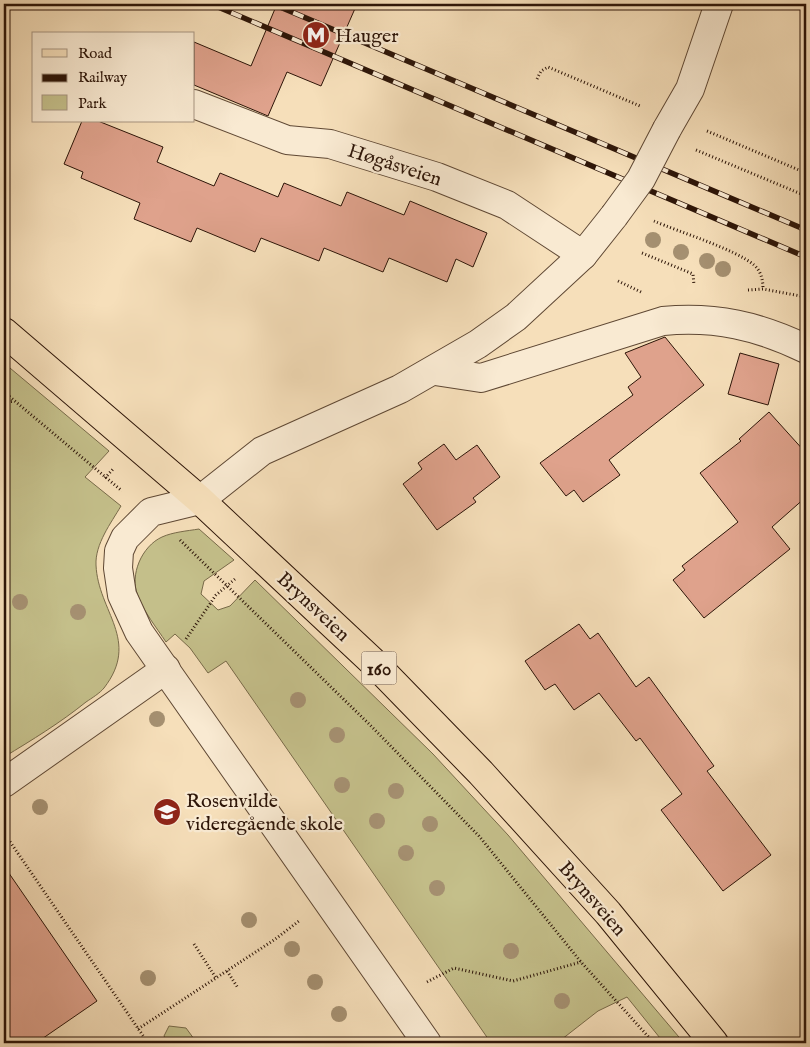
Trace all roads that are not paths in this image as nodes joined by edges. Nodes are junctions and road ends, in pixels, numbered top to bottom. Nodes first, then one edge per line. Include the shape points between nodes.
1 (719, 4) edge
2 (195, 104) edge
3 (583, 256) junction
4 (4, 332) edge
5 (806, 349) edge
6 (435, 371) junction
7 (200, 500) junction
8 (166, 669) junction
9 (4, 783) edge
10 (427, 1043) edge
11 (714, 1043) edge

1 - 3 street, bridge via 690,88 641,179
2 - 3 street, Høgåsveien via 287,140 330,144 446,180 507,205
3 - 6 street via 516,317
4 - 7 main road, Brynsveien / 160
5 - 6 street via 737,323 693,318 663,322 482,378
6 - 7 street via 262,452
7 - 8 street via 151,512 125,538 119,551 122,595 139,632
7 - 11 main road, Brynsveien / 160 via 374,663 481,773 608,913
8 - 9 street
8 - 10 street

